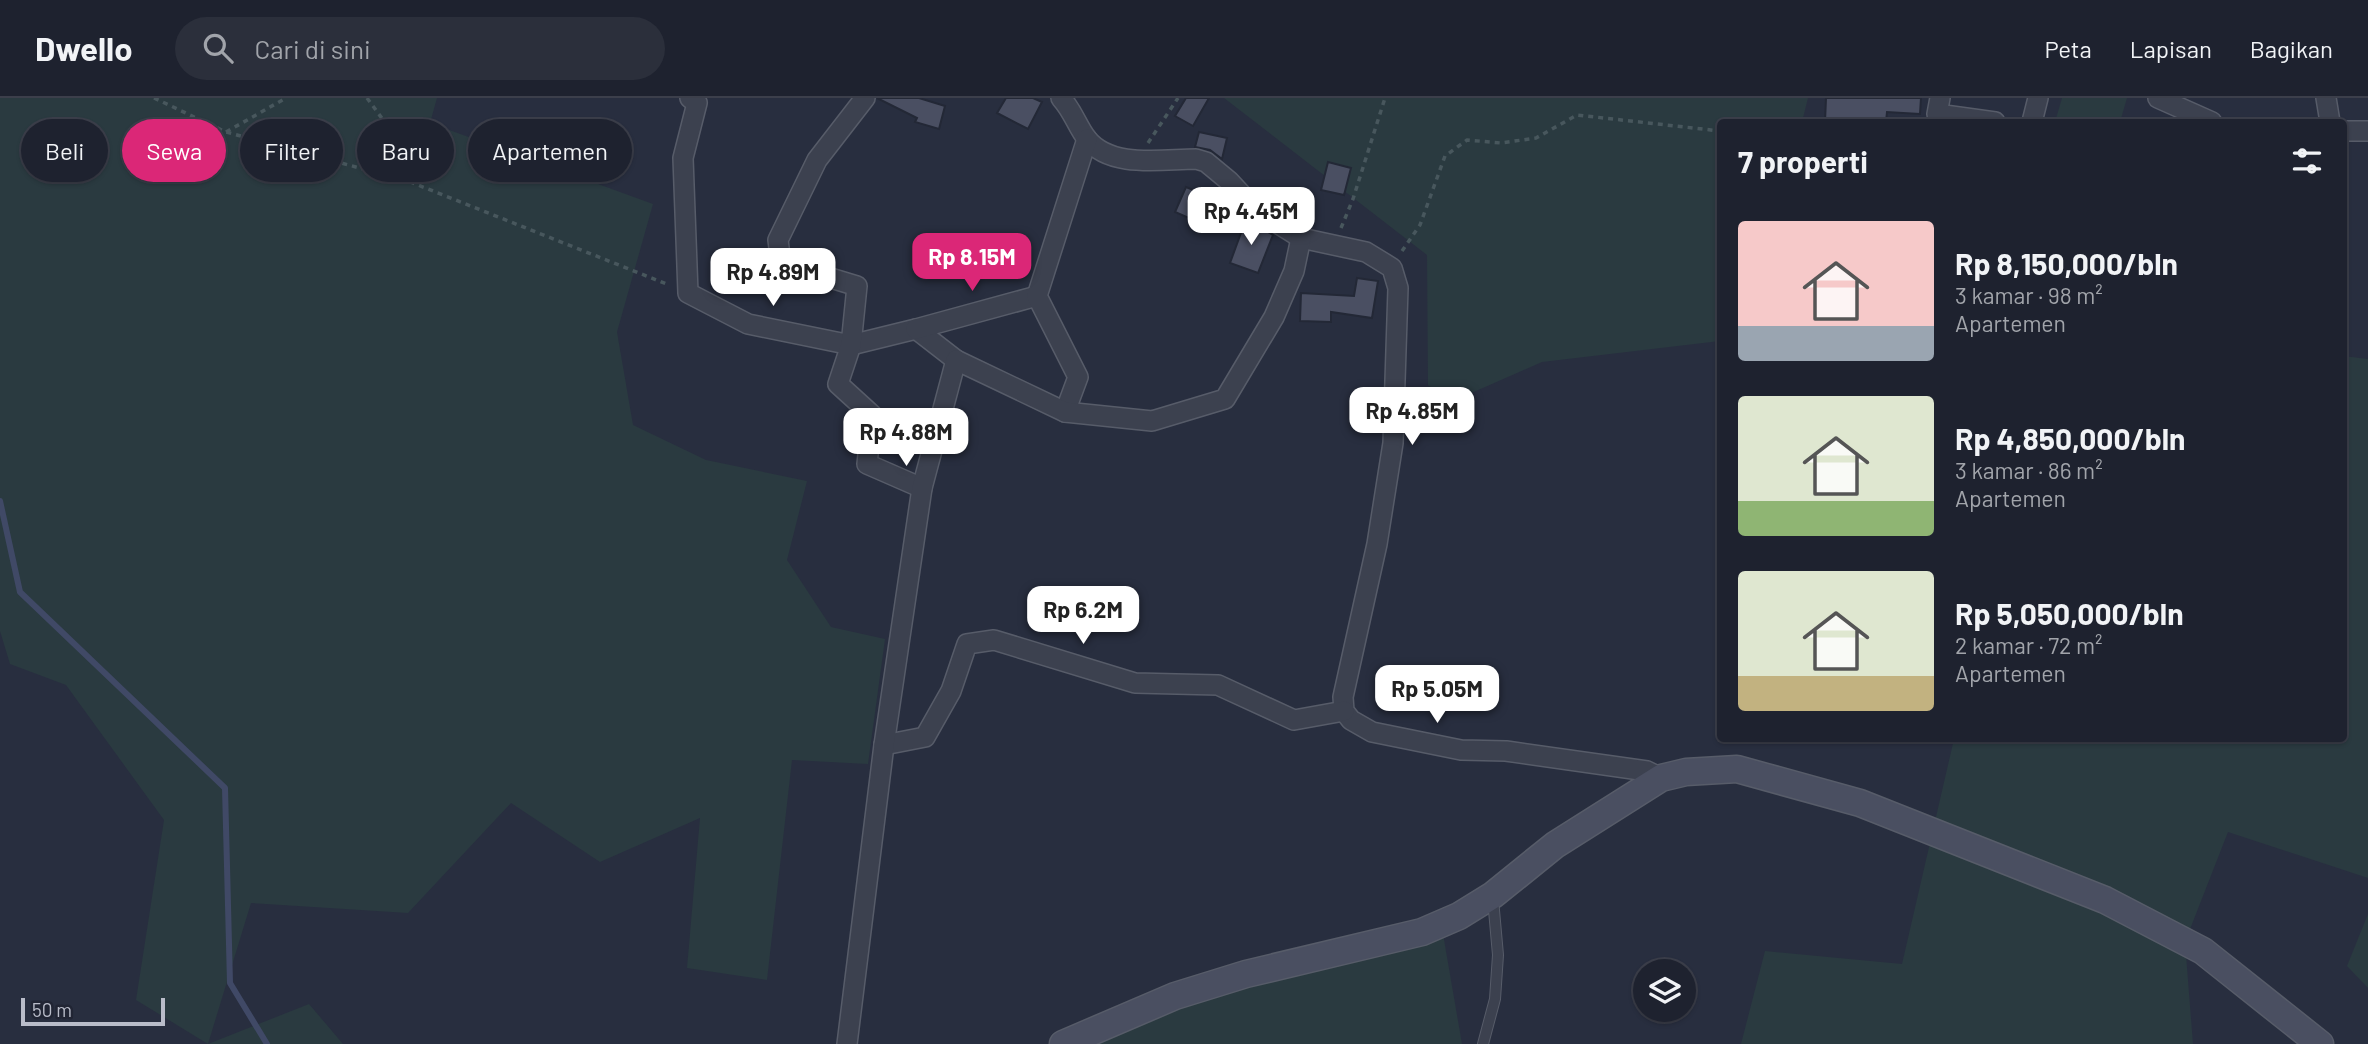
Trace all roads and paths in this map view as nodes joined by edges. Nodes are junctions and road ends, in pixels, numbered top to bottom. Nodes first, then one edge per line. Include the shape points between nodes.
1 (154, 98) edge
2 (286, 98) edge
3 (367, 98) edge
4 (690, 98) edge
5 (865, 98) edge
6 (1061, 98) edge
7 (1178, 98) edge
8 (1385, 98) edge
9 (1940, 98) edge
10 (2038, 98) edge
11 (2158, 98) edge
12 (2326, 98) edge
13 (198, 119) edge
14 (382, 119) edge
15 (1973, 119) edge
16 (2033, 119) edge
17 (2205, 119) edge
18 (2330, 119) edge
19 (1717, 131) edge
20 (2347, 131) edge
21 (2368, 131) edge
22 (226, 132) joint
23 (1087, 139) junction
24 (1138, 159) junction
25 (357, 167) edge
26 (411, 182) edge
27 (1301, 239) junction
28 (1332, 245) junction
29 (1392, 268) junction
30 (688, 292) junction
31 (1037, 296) junction
32 (916, 329) junction
33 (851, 345) junction
34 (957, 360) junction
35 (1065, 412) junction
36 (922, 488) junction
37 (1344, 711) junction
38 (884, 745) junction
39 (1661, 778) junction
40 (1493, 895) junction
41 (847, 1044) edge
42 (1063, 1044) edge
43 (1483, 1044) edge
44 (2320, 1044) edge

1 - 13 path
2 - 22 path
3 - 14 path
4 - 30 street via 697,103 683,158
5 - 33 street via 817,160 778,240 781,263 857,286
6 - 23 street
7 - 24 path
8 - 28 path via 1353,199
9 - 15 street via 1937,114
10 - 16 street
11 - 17 street
12 - 18 street
19 - 29 path via 1577,115 1536,138 1501,143 1467,140 1445,156 1420,225
20 - 21 street
22 - 25 path
23 - 24 street via 1115,158
23 - 31 street
24 - 27 street via 1206,162 1255,209
26 - 30 path
27 - 28 street
27 - 35 street via 1294,271 1274,317 1225,399 1152,421
28 - 29 street via 1366,253
29 - 37 street via 1398,288 1393,443 1377,544 1343,697
30 - 33 street via 748,324
31 - 32 street
31 - 35 street via 1078,377
32 - 33 street
32 - 34 street
33 - 36 street via 838,384 872,415 867,464
34 - 35 street
34 - 36 street
36 - 38 street
37 - 38 street via 1294,720 1218,685 1135,683 994,640 967,644 951,691 925,737
37 - 39 street via 1372,732 1461,750 1506,751 1647,771
38 - 41 street
39 - 40 street via 1555,845
39 - 44 street via 1737,769 1798,784 1860,803 2105,900 2203,951
40 - 42 street via 1422,932 1175,996
40 - 43 lane via 1499,955 1495,999

